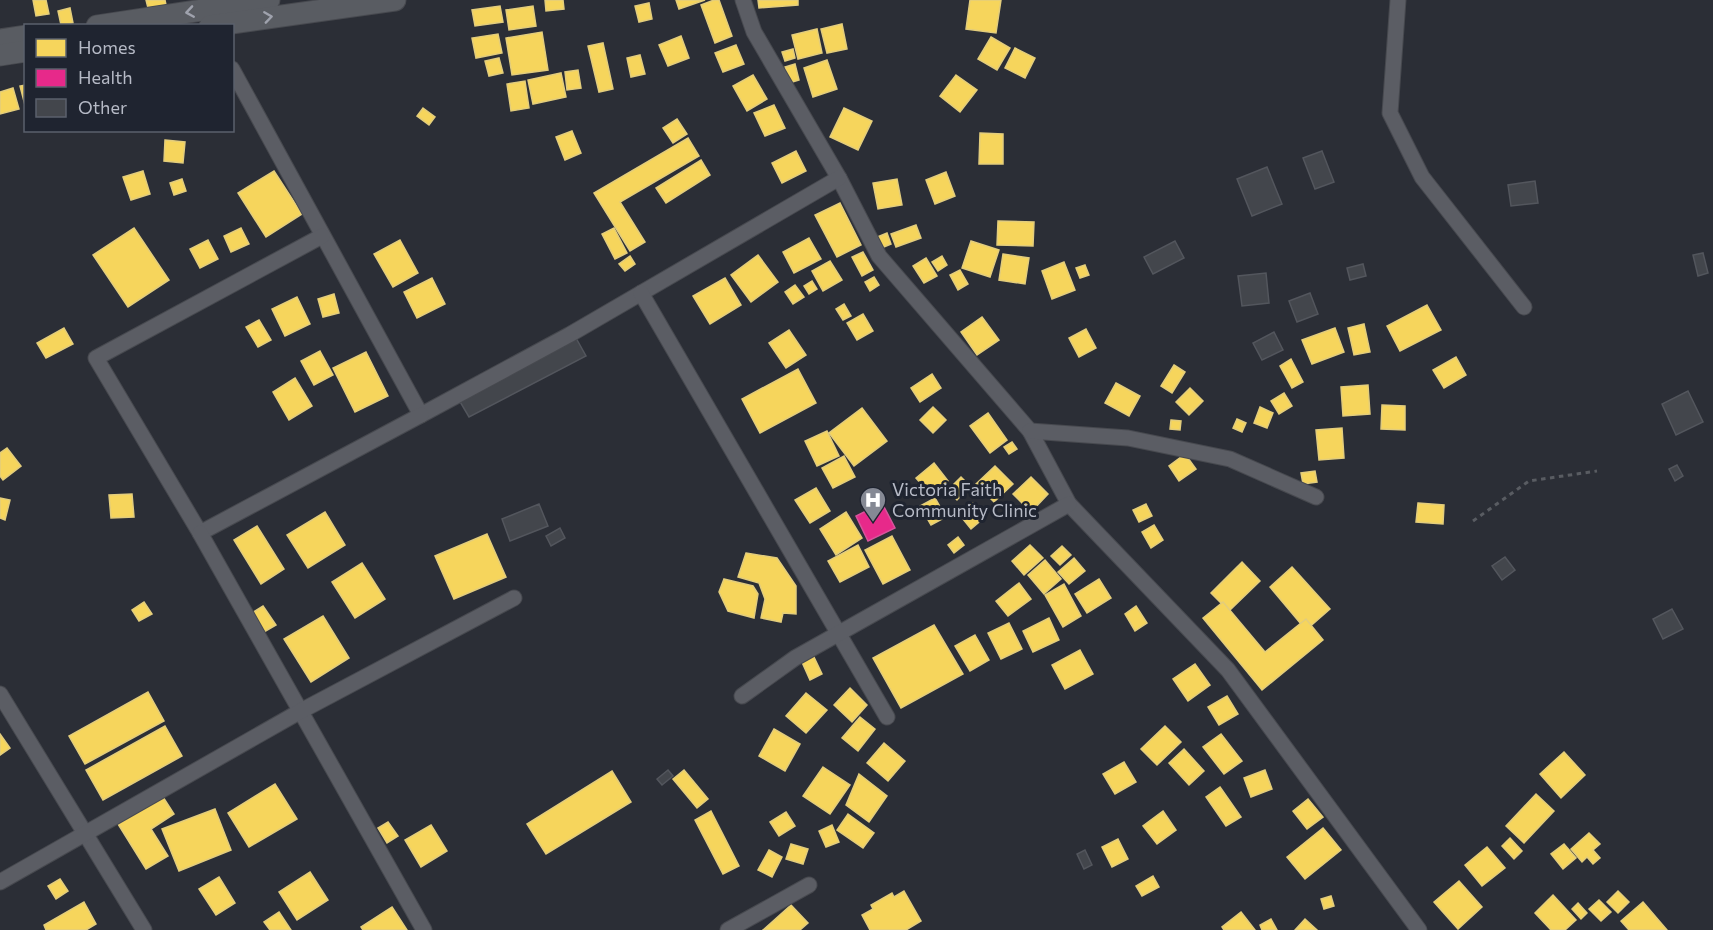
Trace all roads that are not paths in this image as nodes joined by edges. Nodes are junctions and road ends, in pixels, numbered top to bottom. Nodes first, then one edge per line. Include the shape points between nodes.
1 (269, 0) edge
2 (395, 0) edge
3 (743, 0) edge
4 (1398, 0) edge
5 (296, 6) edge
6 (111, 24) edge
7 (221, 24) edge
8 (24, 36) edge
9 (0, 40) edge
10 (24, 51) edge
11 (0, 55) edge
12 (234, 73) edge
13 (839, 178) junction
14 (322, 236) junction
15 (641, 293) junction
16 (1524, 307) dead end
17 (421, 415) junction
18 (1030, 431) junction
19 (1316, 497) dead end
20 (1069, 504) junction
21 (200, 533) junction
22 (514, 598) dead end
23 (840, 634) junction
24 (0, 694) edge
25 (742, 696) dead end
26 (299, 712) junction
27 (887, 717) dead end
28 (84, 833) junction
29 (0, 882) edge
30 (808, 885) dead end
31 (144, 930) edge
32 (424, 930) edge
33 (728, 930) edge
34 (1419, 930) edge

1 -> 6 street
2 - 5 street
3 - 13 street via 754,32
4 - 16 street via 1390,113 1422,177
7 -> 5 street
8 - 9 street
10 - 11 street
12 - 14 street
13 - 15 street
13 - 18 street via 879,256
14 - 17 street
14 - 21 street via 96,358
15 - 17 street
15 - 23 street
17 - 21 street
18 - 19 street via 1128,438 1230,459
18 - 20 street
20 - 23 street
20 - 34 street via 1228,670
21 - 26 street
22 - 26 street
23 - 25 street via 795,658
23 - 27 street
24 - 28 street
26 - 28 street
26 - 32 street
28 - 29 street
28 - 31 street
30 - 33 street

